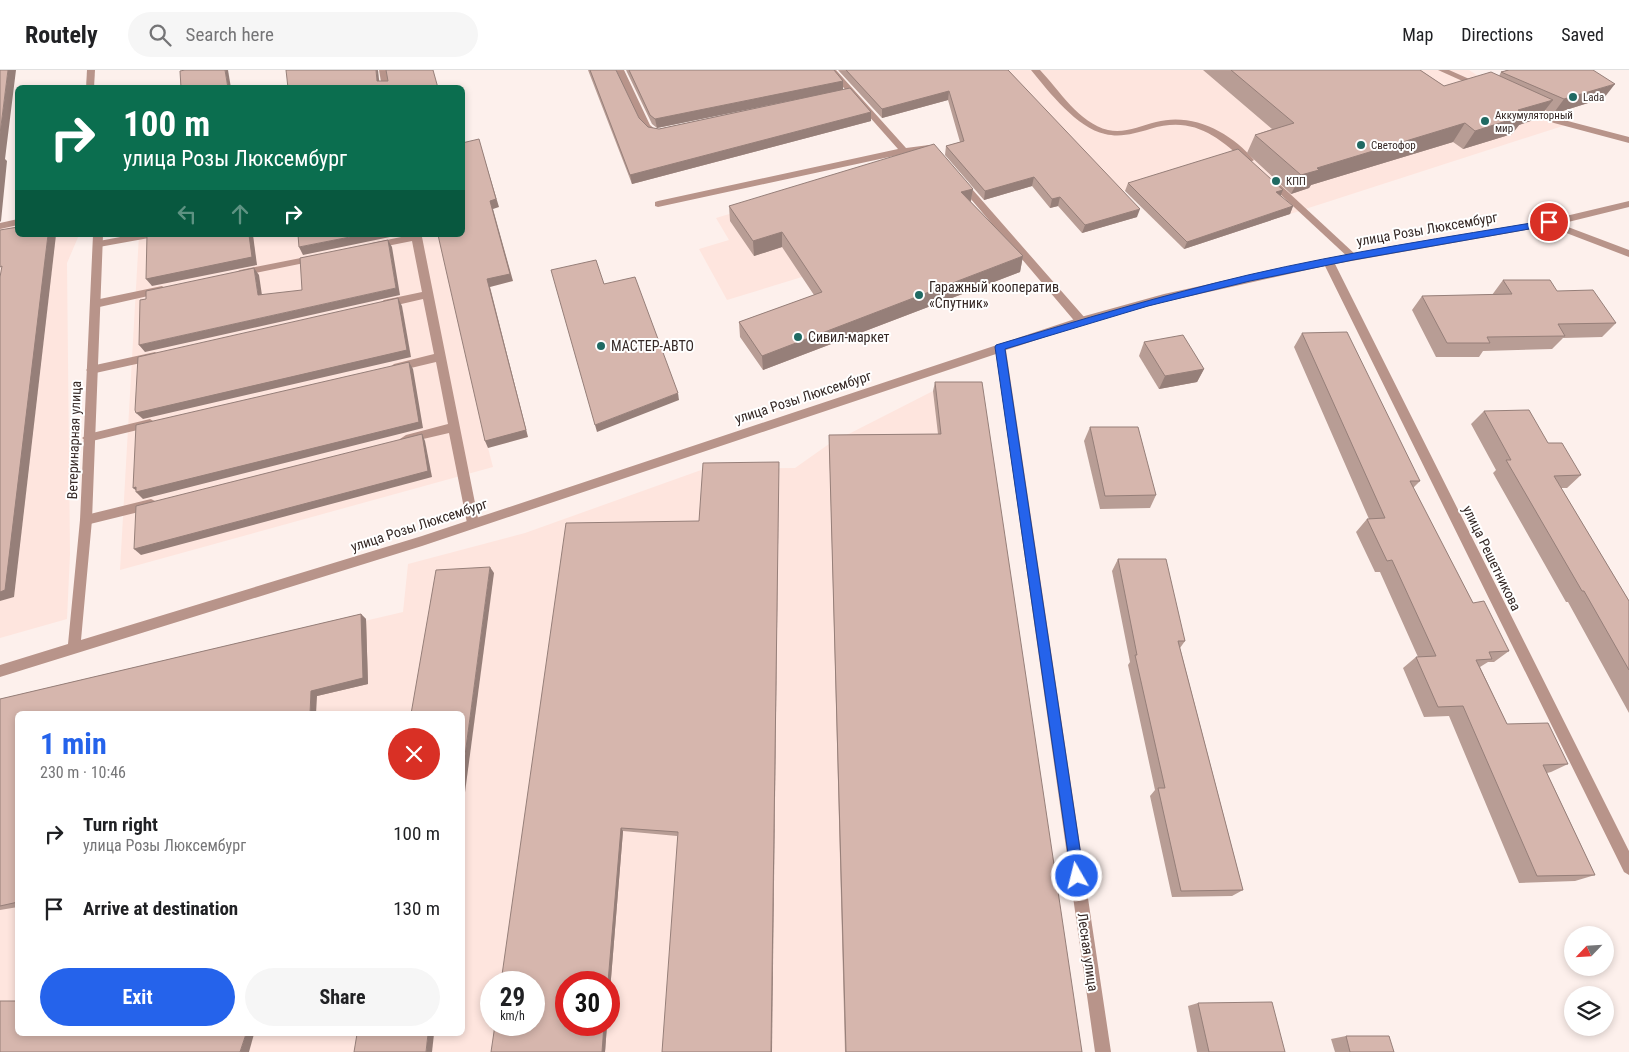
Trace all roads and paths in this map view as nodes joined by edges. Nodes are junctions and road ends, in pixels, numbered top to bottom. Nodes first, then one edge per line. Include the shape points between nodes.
1 (91, 70) edge
2 (383, 70) edge
3 (620, 70) edge
4 (832, 70) edge
5 (1035, 70) edge
6 (1442, 70) edge
7 (90, 85) edge
8 (386, 85) edge
9 (1487, 89) edge
10 (1516, 104) edge
11 (667, 133) edge
12 (1629, 140) edge
13 (904, 151) junction
14 (1254, 165) edge
15 (1267, 177) edge
16 (658, 204) dead end
17 (1629, 204) edge
18 (1549, 222) junction
19 (15, 223) edge
20 (0, 226) edge
21 (129, 237) edge
22 (412, 237) edge
23 (416, 237) edge
24 (98, 240) edge
25 (358, 249) edge
26 (1629, 254) edge
27 (329, 255) edge
28 (1353, 257) junction
29 (1328, 262) junction
30 (231, 275) edge
31 (173, 288) edge
32 (428, 294) junction
33 (95, 304) junction
34 (370, 307) edge
35 (1081, 321) junction
36 (1000, 347) junction
37 (168, 353) edge
38 (440, 357) junction
39 (92, 370) junction
40 (383, 370) edge
41 (164, 420) edge
42 (454, 427) junction
43 (88, 438) junction
44 (396, 441) edge
45 (164, 500) edge
46 (86, 520) junction
47 (474, 523) junction
48 (74, 647) junction
49 (0, 671) edge
50 (1629, 868) edge
51 (1103, 1052) edge

1 - 7 street
2 - 8 street
3 - 11 street via 646,126 653,132
4 - 13 street via 848,93
5 - 14 street via 1084,121 1096,128 1118,134 1179,121 1192,123 1223,137
6 - 9 street
10 - 12 street via 1557,121
13 - 16 street
13 - 35 street via 917,148 934,150
15 - 28 street
17 - 18 street, улица Розы Люксембург
18 - 26 street
18 - 28 street, улица Розы Люксембург
19 - 20 street
21 - 24 street
22 - 25 street
23 - 32 street
24 - 33 street, Ветеринарная улица
27 - 30 street
28 - 29 street, улица Розы Люксембург
29 - 35 street, улица Розы Люксембург via 1164,298
29 - 50 street, улица Решетникова
31 - 33 street
32 - 34 street
32 - 38 street
33 - 39 street, Ветеринарная улица
35 - 36 street, улица Розы Люксембург
36 - 47 street, улица Розы Люксембург
36 - 51 street, Лесная улица
37 - 39 street
38 - 40 street
38 - 42 street
39 - 43 street, Ветеринарная улица
41 - 43 street
42 - 44 street
42 - 47 street
43 - 46 street, Ветеринарная улица
45 - 46 street
46 - 48 street, Ветеринарная улица
47 - 48 street, улица Розы Люксембург
48 - 49 street, улица Розы Люксембург

